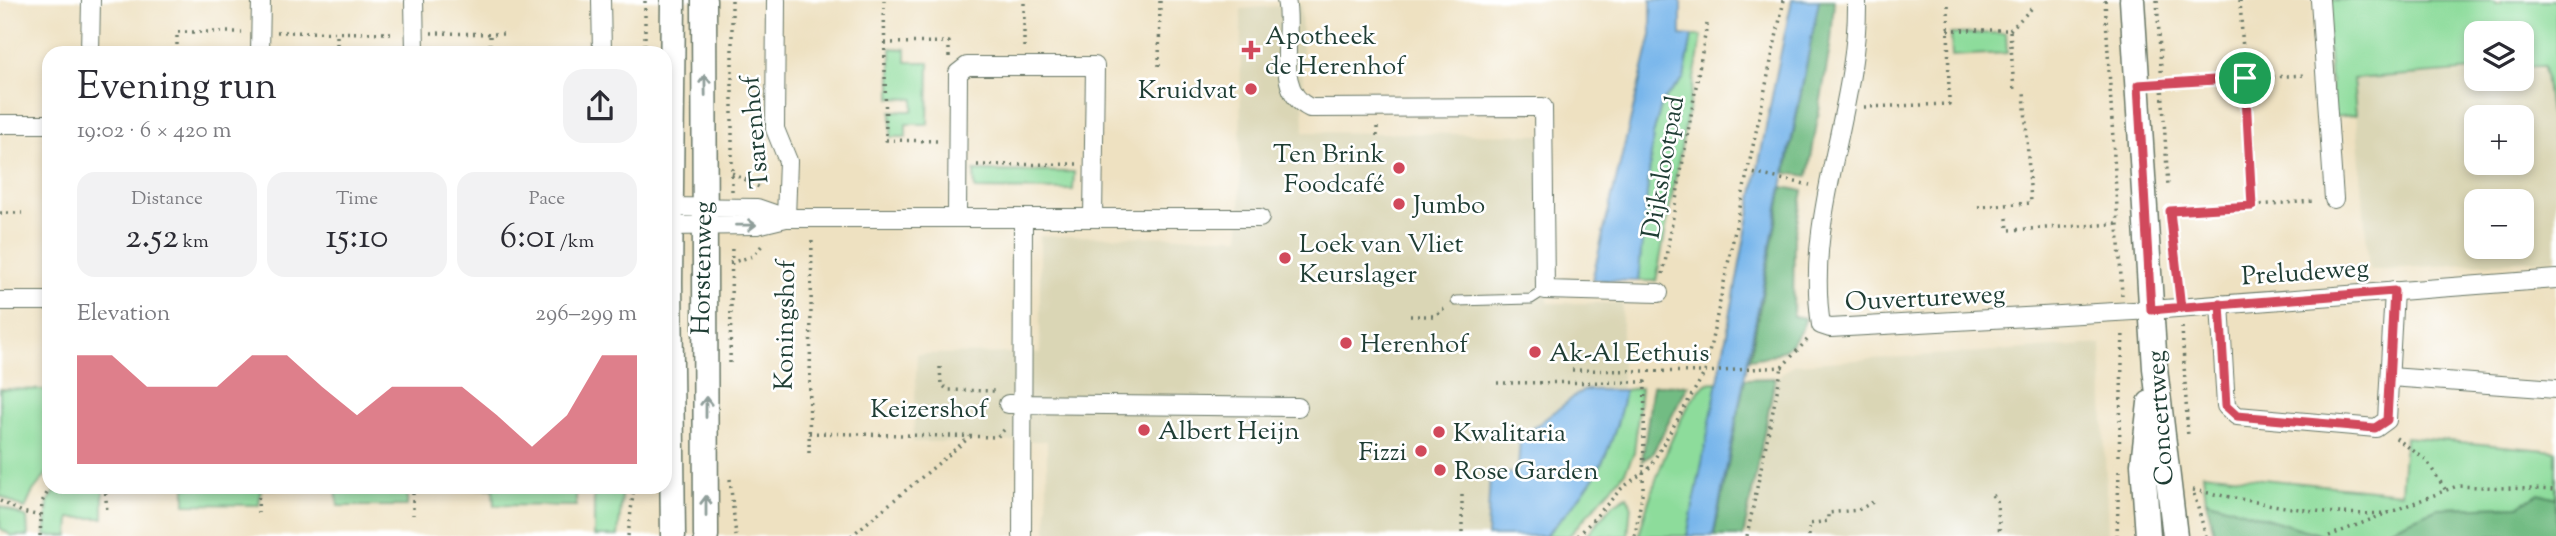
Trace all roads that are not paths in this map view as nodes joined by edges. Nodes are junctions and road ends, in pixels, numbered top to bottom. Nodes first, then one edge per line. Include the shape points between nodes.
1 (91, 0) edge
2 (261, 0) edge
3 (414, 0) edge
4 (601, 0) edge
5 (673, 0) edge
6 (704, 0) edge
7 (776, 0) edge
8 (1857, 0) edge
9 (2132, 0) edge
10 (2320, 0) edge
11 (1287, 2) edge
12 (90, 46) edge
13 (260, 46) edge
14 (415, 46) edge
15 (601, 46) edge
16 (672, 46) edge
17 (0, 124) edge
18 (42, 124) edge
19 (2334, 199) road end
20 (706, 216) junction
21 (672, 217) edge
22 (786, 218) junction
23 (957, 218) junction
24 (1023, 218) junction
25 (1093, 218) junction
26 (1260, 218) dead end
27 (2556, 279) edge
28 (1545, 290) junction
29 (2394, 291) junction
30 (1659, 293) road end
31 (42, 301) edge
32 (1456, 301) road end
33 (0, 302) edge
34 (2220, 304) junction
35 (2151, 310) junction
36 (2155, 368) junction
37 (2390, 377) junction
38 (2556, 389) edge
39 (1016, 404) junction
40 (1298, 407) dead end
41 (672, 472) edge
42 (673, 536) edge
43 (706, 536) edge
44 (1022, 536) edge
45 (2148, 536) edge
46 (2175, 536) edge

1 - 12 street
2 - 13 street
3 - 14 street
4 - 15 street
5 - 16 street, Horstenweg
20 -> 6 street, Horstenweg
7 - 22 street, Tsarenhof via 775,129 788,161
8 - 35 street, Ouvertureweg via 1845,108 1821,233 1821,325
9 - 35 street, Concertweg
10 - 19 street
11 - 28 street via 1289,89 1298,102 1310,108 1543,107
17 - 18 street
20 - 21 street, Koningshof
20 - 22 street, Koningshof via 733,216 757,225
43 -> 20 street, Horstenweg
22 - 23 street, Koningshof
23 - 24 street, Koningshof
23 - 25 street via 958,73 967,66 1095,66
24 - 25 street, Koningshof
24 - 39 street, Keizershof
25 - 26 street, Koningshof
27 - 29 street, Preludeweg
28 - 30 street
28 - 32 lane via 1531,299
29 - 34 street, Preludeweg
29 - 37 street, Preludeweg
31 - 33 street
34 - 35 street, Preludeweg
34 - 37 street, Preludeweg via 2226,406 2237,416 2375,428 2387,420
35 - 36 street, Concertweg
36 - 45 street, Concertweg via 2143,464
36 - 46 street, Concertweg
37 - 38 street
39 - 40 street
39 - 44 street, Keizershof
41 - 42 street, Horstenweg

